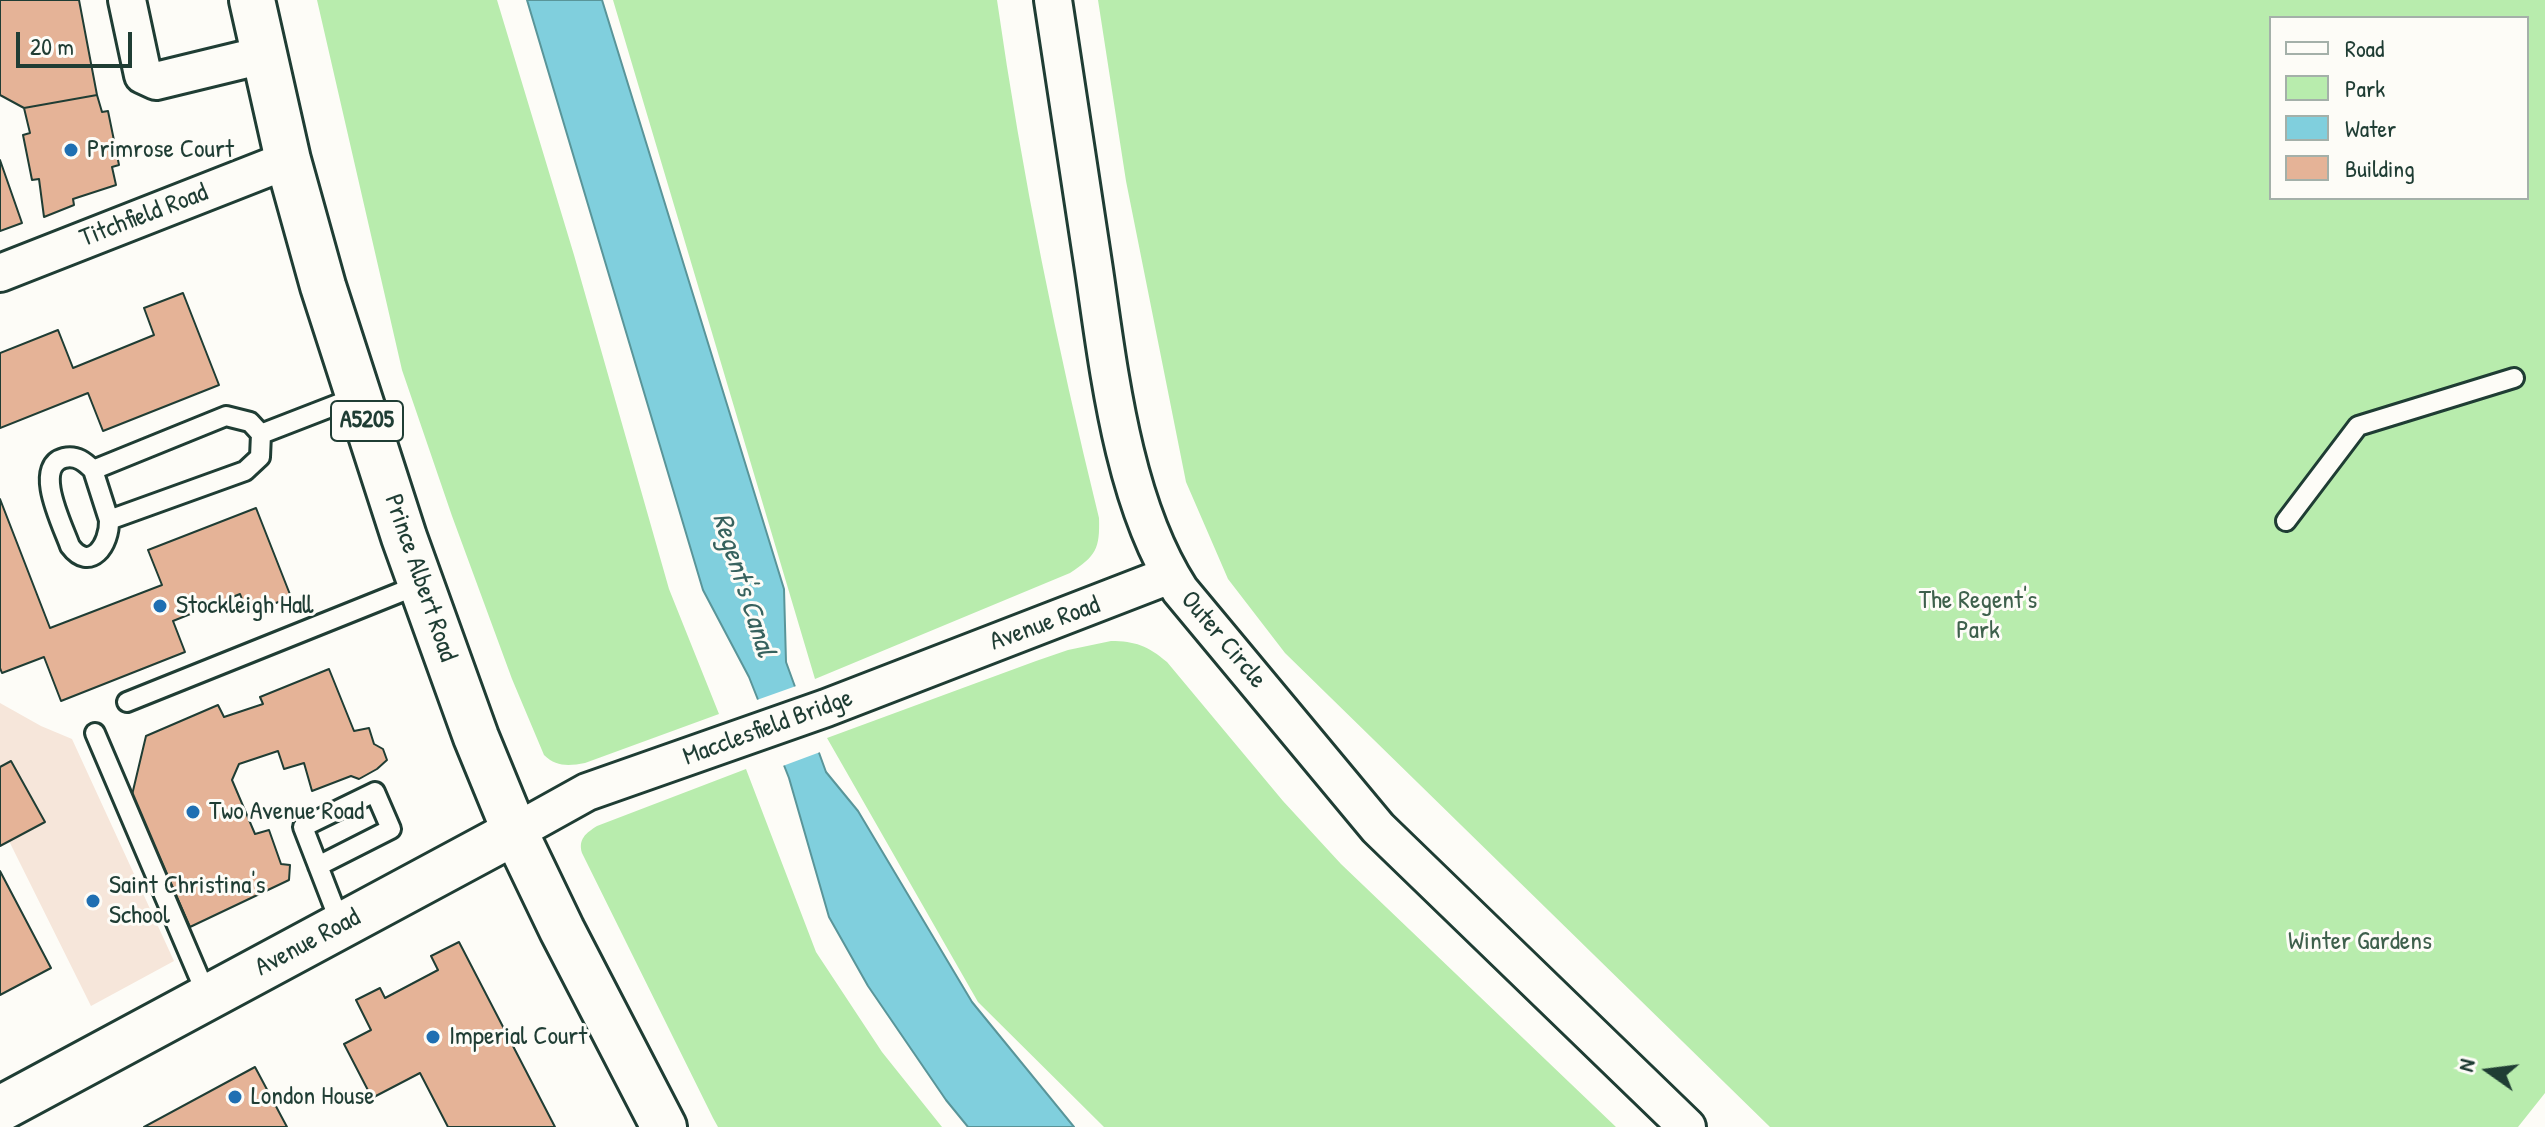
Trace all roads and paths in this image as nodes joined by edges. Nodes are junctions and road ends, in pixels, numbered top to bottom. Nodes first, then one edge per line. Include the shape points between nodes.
1 (127, 0) edge
2 (252, 0) edge
3 (1053, 0) edge
4 (263, 55) junction
5 (288, 160) junction
6 (0, 273) edge
7 (2514, 378) dead end
8 (359, 396) junction
9 (261, 434) junction
10 (93, 470) junction
11 (109, 520) junction
12 (2286, 521) dead end
13 (1170, 575) junction
14 (421, 584) junction
15 (919, 672) joint
16 (127, 702) dead end
17 (95, 733) dead end
18 (617, 782) joint
19 (515, 832) junction
20 (318, 866) junction
21 (341, 925) junction
22 (208, 998) junction
23 (0, 1109) edge
24 (664, 1127) edge
25 (1687, 1127) edge

1 - 4 street via 143,75 156,81
2 - 4 main road, Prince Albert Road / A5205
3 - 13 street, Outer Circle via 1122,433 1138,498
4 - 5 main road, Prince Albert Road / A5205
5 - 6 street, Titchfield Road
5 - 8 main road, Prince Albert Road / A5205
7 - 12 lane via 2358,426
8 - 9 lane
8 - 14 main road, Prince Albert Road / A5205
9 - 10 lane via 250,422 226,416
9 - 11 lane via 260,457 245,471
10 - 11 lane
10 - 11 lane via 85,461 68,457 52,465 49,473 76,554 85,557 107,543
13 - 15 street, Avenue Road
13 - 25 street, Outer Circle via 1378,828
14 - 16 lane
14 - 19 main road, Prince Albert Road / A5205
15 - 18 street, Macclesfield Bridge
17 - 22 lane
18 - 19 street, Avenue Road via 585,793
19 - 21 main road, Avenue Road
19 - 24 main road, Prince Albert Road / A5205
20 - 20 lane via 303,827 375,792 391,829
20 - 21 lane
21 - 22 main road, Avenue Road
22 - 23 main road, Avenue Road

